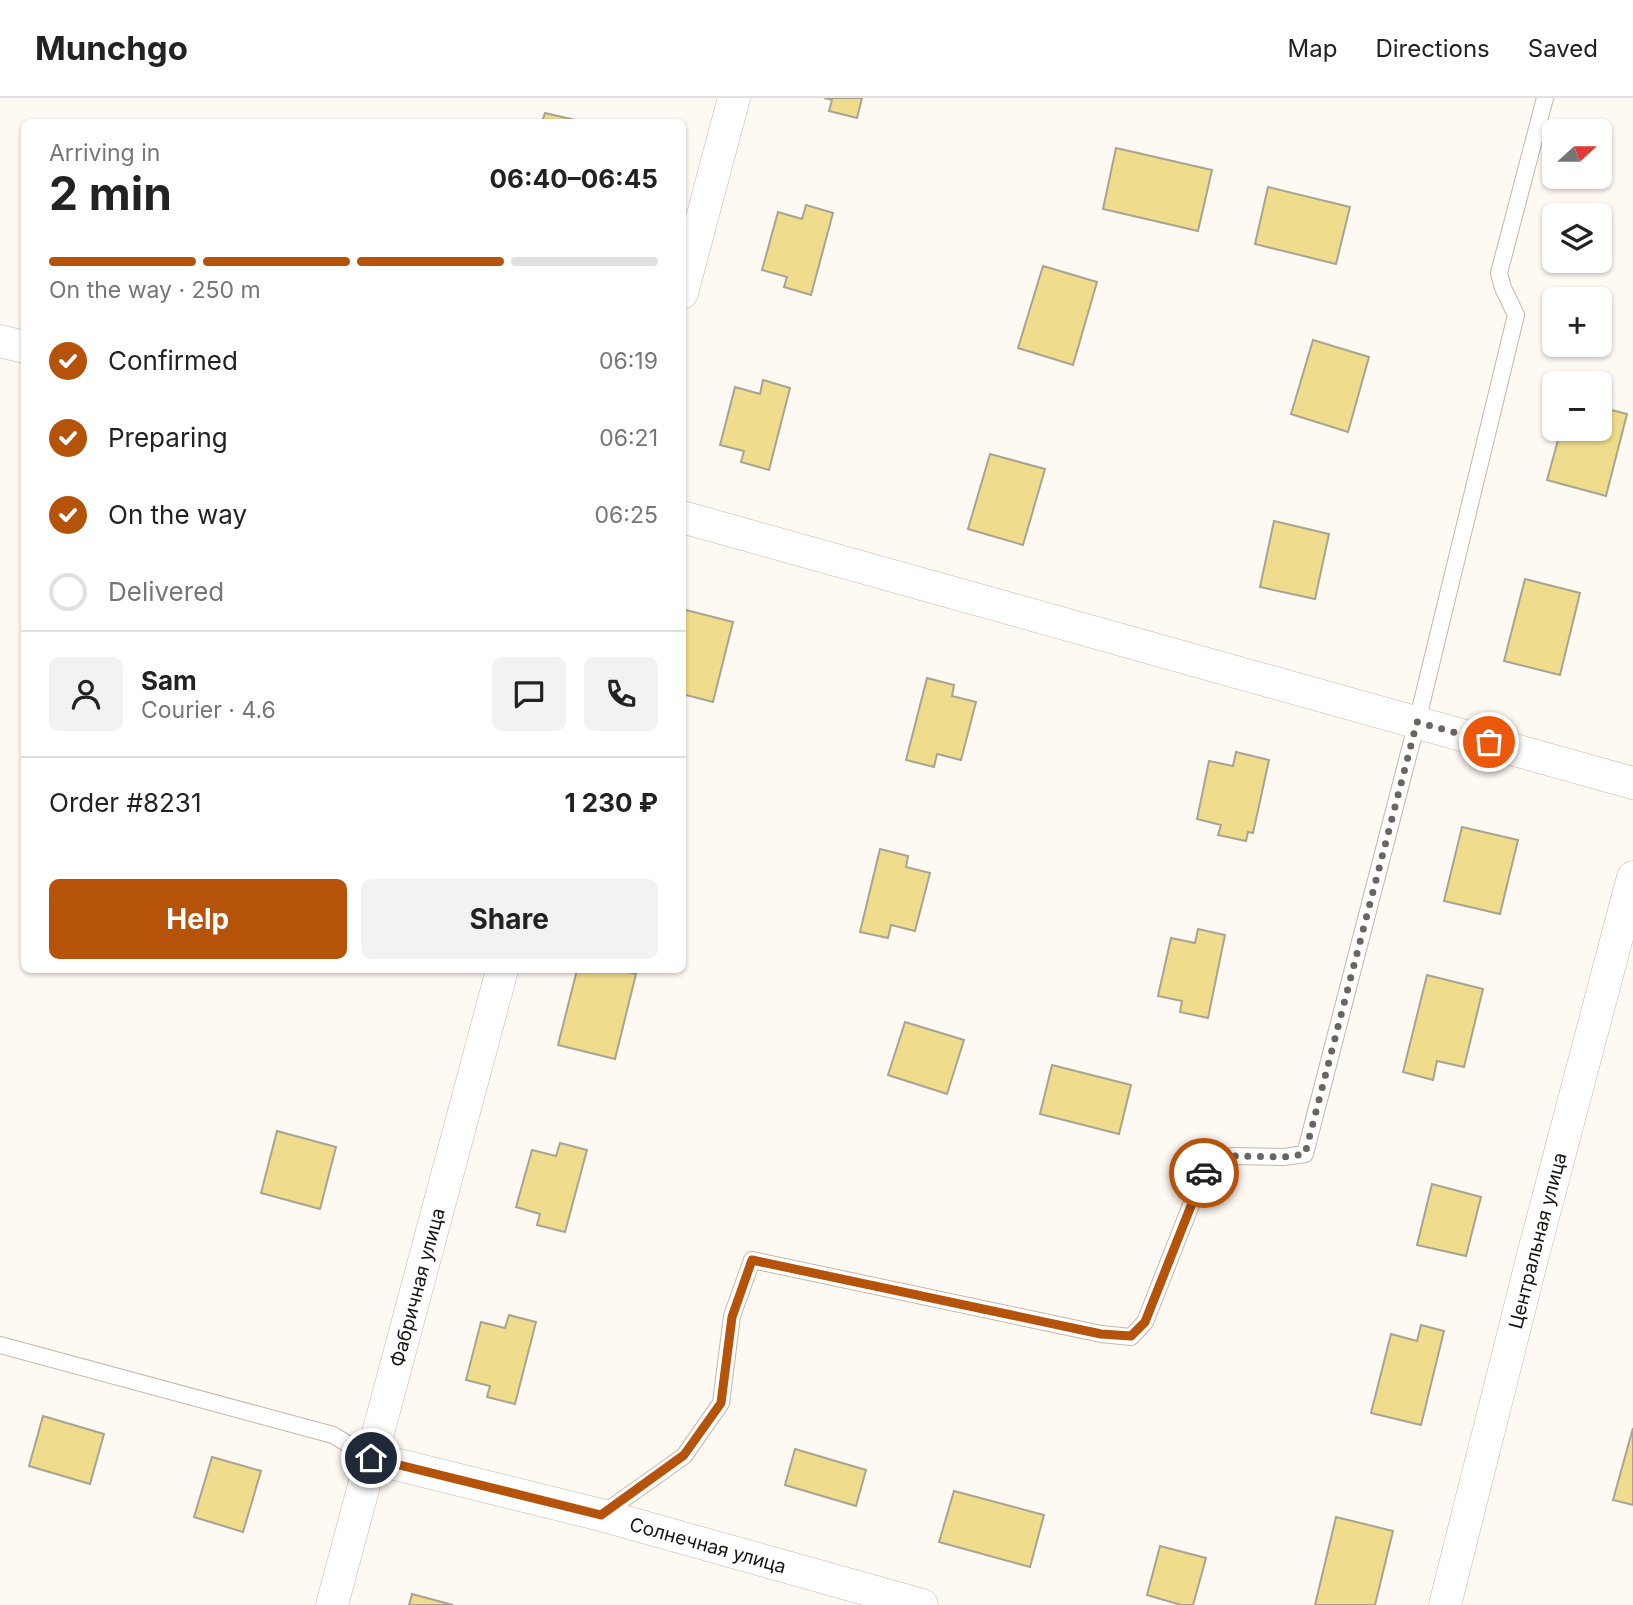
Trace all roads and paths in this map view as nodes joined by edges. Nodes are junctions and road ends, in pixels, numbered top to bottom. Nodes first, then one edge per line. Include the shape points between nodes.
1 (734, 98) edge
2 (1545, 98) edge
3 (686, 278) edge
4 (0, 341) edge
5 (21, 346) edge
6 (686, 518) edge
7 (1417, 722) junction
8 (1633, 783) edge
9 (1633, 877) edge
10 (501, 973) edge
11 (0, 1345) edge
12 (371, 1458) junction
13 (601, 1515) junction
14 (332, 1605) edge
15 (922, 1605) edge
16 (1445, 1605) edge

1 - 3 street
2 - 7 lane via 1499,273 1516,315
4 - 5 street
6 - 7 street
7 - 8 street
7 - 13 lane via 1305,1154 1232,1156 1206,1167 1145,1322 1131,1336 1101,1334 752,1260 732,1317 721,1403 684,1455
9 - 16 street, Центральная улица
10 - 12 street, Фабричная улица
11 - 12 lane via 333,1434
12 - 13 street, Солнечная улица
12 - 14 street, Фабричная улица
13 - 15 street, Солнечная улица

